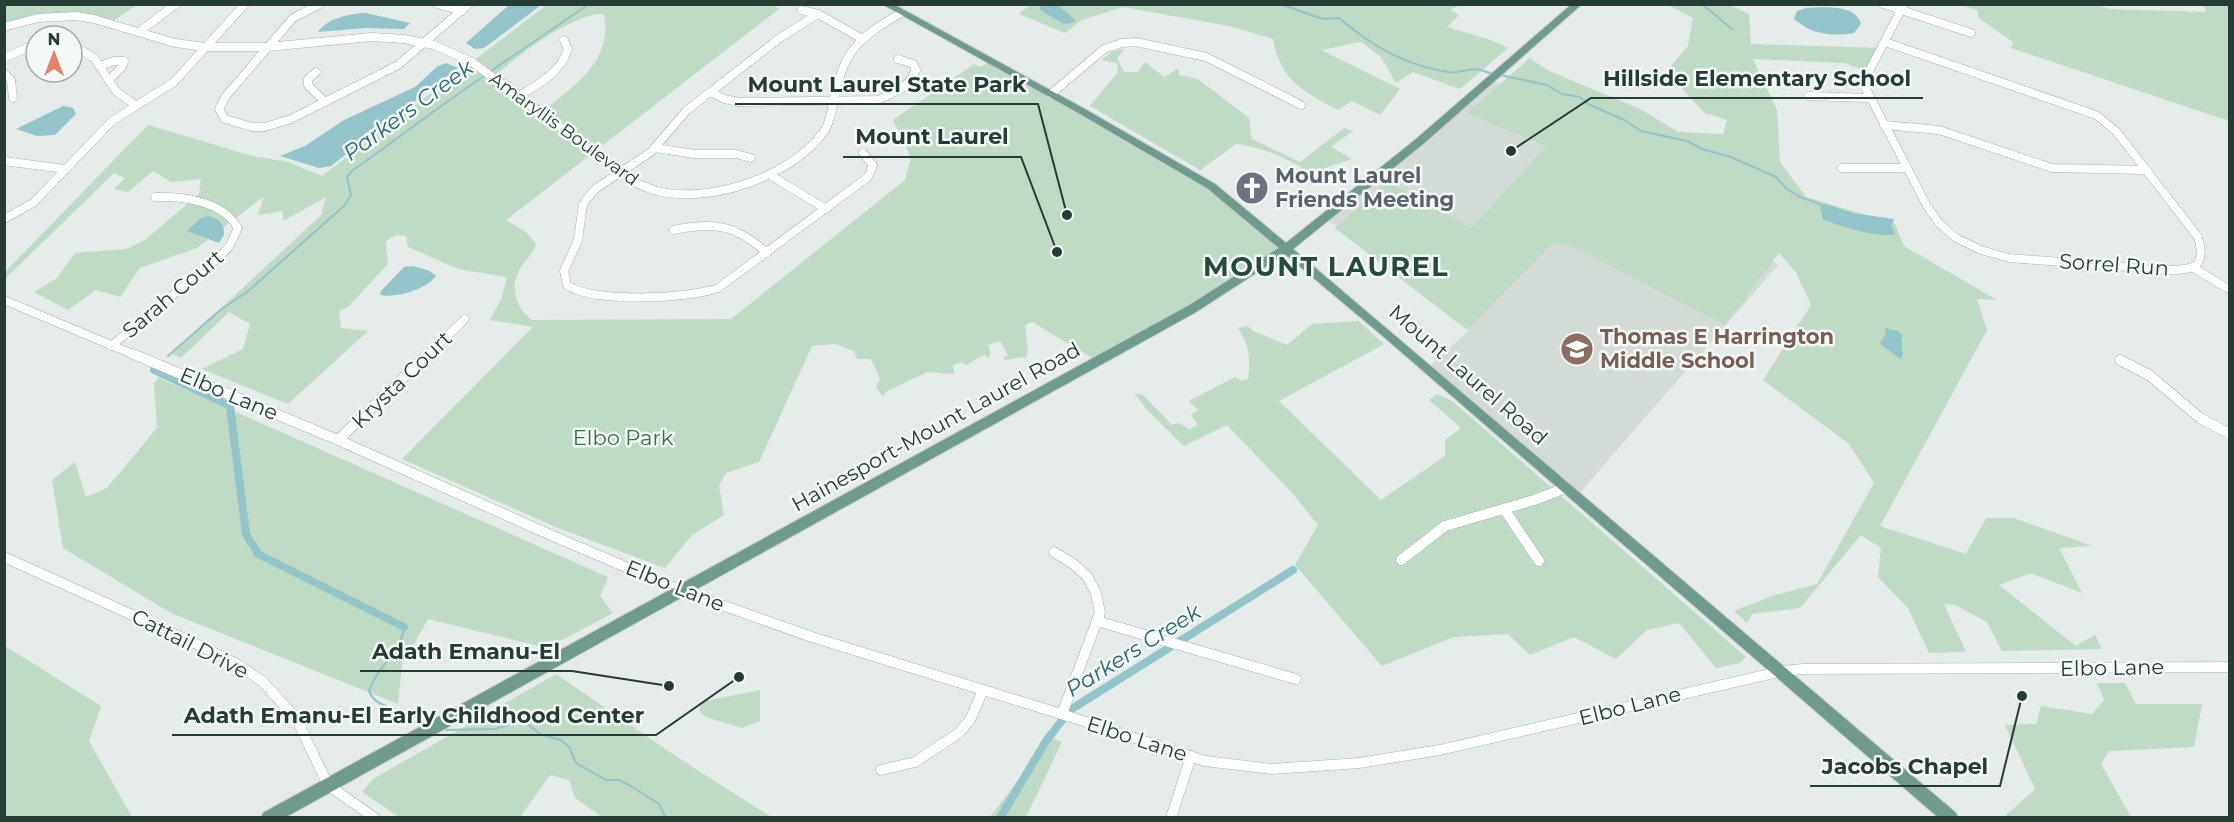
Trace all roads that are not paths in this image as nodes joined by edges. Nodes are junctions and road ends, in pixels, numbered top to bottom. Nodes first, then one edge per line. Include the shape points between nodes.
1 (176, 4) edge
2 (245, 4) edge
3 (320, 4) edge
4 (437, 4) edge
5 (470, 4) edge
6 (886, 4) edge
7 (1578, 4) edge
8 (1883, 4) edge
9 (1903, 8) edge
10 (801, 10) dead end
11 (462, 11) junction
12 (901, 12) junction
13 (818, 14) junction
14 (4, 27) edge
15 (139, 32) junction
16 (1971, 33) dead end
17 (861, 38) junction
18 (564, 40) dead end
19 (1885, 42) junction
20 (425, 43) junction
21 (205, 47) junction
22 (268, 47) junction
23 (24, 49) edge
24 (84, 50) edge
25 (4, 58) edge
26 (898, 59) dead end
27 (100, 66) junction
28 (315, 72) dead end
29 (4, 73) edge
30 (109, 81) junction
31 (711, 92) junction
32 (1051, 94) junction
33 (519, 96) junction
34 (1809, 96) dead end
35 (13, 98) dead end
36 (1869, 98) junction
37 (325, 102) junction
38 (833, 102) junction
39 (135, 105) junction
40 (1301, 105) dead end
41 (1884, 125) junction
42 (655, 148) junction
43 (863, 153) dead end
44 (751, 158) dead end
45 (4, 161) edge
46 (1842, 168) dead end
47 (1906, 168) junction
48 (65, 169) junction
49 (2147, 170) junction
50 (622, 173) junction
51 (770, 176) junction
52 (155, 197) dead end
53 (826, 209) junction
54 (4, 219) edge
55 (673, 230) dead end
56 (1288, 249) junction
57 (766, 253) junction
58 (2192, 267) junction
59 (2229, 290) edge
60 (4, 300) edge
61 (465, 319) dead end
62 (111, 346) junction
63 (2120, 360) dead end
64 (2229, 434) edge
65 (338, 440) junction
66 (1566, 488) junction
67 (1504, 509) junction
68 (1054, 552) dead end
69 (4, 557) edge
70 (1401, 560) dead end
71 (1539, 561) dead end
72 (682, 591) junction
73 (1097, 621) junction
74 (2229, 667) edge
75 (1783, 671) junction
76 (1296, 679) dead end
77 (983, 690) junction
78 (1062, 714) junction
79 (1191, 756) junction
80 (881, 770) dead end
81 (328, 785) junction
82 (1944, 815) edge
83 (268, 818) edge
84 (375, 818) edge
85 (1171, 818) edge

1 - 15 street
2 - 21 street
3 - 22 street via 296,15
4 - 11 street
5 - 11 street
6 - 12 main road, Mount Laurel Road
7 - 56 main road, Hainesport-Mount Laurel Road
8 - 9 street
9 - 16 street
9 - 19 street
10 - 13 street
11 - 20 street
12 - 17 street, Amaryllis Boulevard
12 - 32 main road, Mount Laurel Road
13 - 17 street
13 - 31 street via 781,37
14 - 15 street, Amaryllis Boulevard via 38,18 76,16
15 - 21 street, Amaryllis Boulevard
17 - 38 street, Amaryllis Boulevard via 843,61
18 - 33 street via 568,49 564,60
19 - 36 street via 1864,81
19 - 49 street, Sorrel Run via 2096,116 2116,130
20 - 22 street, Amaryllis Boulevard via 371,37
20 - 33 street, Amaryllis Boulevard via 466,58
20 - 37 street via 388,71
21 - 22 street, Amaryllis Boulevard
21 - 39 street via 169,86
22 - 37 street via 222,101 219,109 225,119 244,127 266,128
23 - 25 street
24 - 27 street
26 - 38 street via 912,64 916,70 898,90 878,100
27 - 30 street
27 - 30 street via 118,60 125,62
28 - 37 street via 308,86
29 - 35 street via 11,80
30 - 39 street
31 - 38 street via 736,102
31 - 42 street via 677,119
32 - 40 street via 1104,49 1136,42 1206,57
32 - 56 main road, Mount Laurel Road via 1206,182
33 - 50 street, Amaryllis Boulevard
34 - 36 street
36 - 41 street, Sorrel Run
38 - 51 street, Amaryllis Boulevard via 829,123 821,135
39 - 48 street via 112,121
41 - 47 street, Sorrel Run
41 - 49 street via 1939,129 2052,168
42 - 44 street
42 - 50 street
43 - 53 street via 873,165 871,173
45 - 48 street
46 - 47 street
47 - 58 street, Sorrel Run via 1938,222 1956,238 1981,250 2017,259 2166,270
48 - 54 street via 33,203
49 - 58 street, Sorrel Run via 2201,242 2202,258
50 - 51 street, Amaryllis Boulevard via 650,189 683,193 739,186
50 - 57 street via 595,189 583,204 578,240 564,271 567,285 575,291 594,296 705,293 724,285
51 - 53 street
52 - 62 street, Sarah Court via 176,195 229,213 238,228 220,256
53 - 57 street
55 - 57 street via 706,224 724,226 752,239
56 - 66 main road, Mount Laurel Road
56 - 72 main road, Hainesport-Mount Laurel Road via 1150,333
58 - 59 street
60 - 62 street, Elbo Lane
61 - 65 street, Krysta Court
62 - 65 street, Elbo Lane
63 - 64 street via 2149,375 2200,418
65 - 72 street, Elbo Lane
66 - 67 street
66 - 75 main road, Mount Laurel Road
67 - 70 street via 1445,526
67 - 71 street
68 - 73 street via 1089,578 1100,602
69 - 81 street, Cattail Drive via 196,644 262,681 296,718
72 - 77 street, Elbo Lane
72 - 81 main road, Hainesport-Mount Laurel Road
73 - 76 street
73 - 78 street
74 - 75 street, Elbo Lane
75 - 79 street, Elbo Lane via 1440,750 1359,763 1255,769
75 - 82 main road, Mount Laurel Road
77 - 78 street, Elbo Lane
77 - 80 street via 970,720 959,733 915,762
78 - 79 street, Elbo Lane
79 - 85 street
81 - 83 main road, Hainesport-Mount Laurel Road
81 - 84 street

